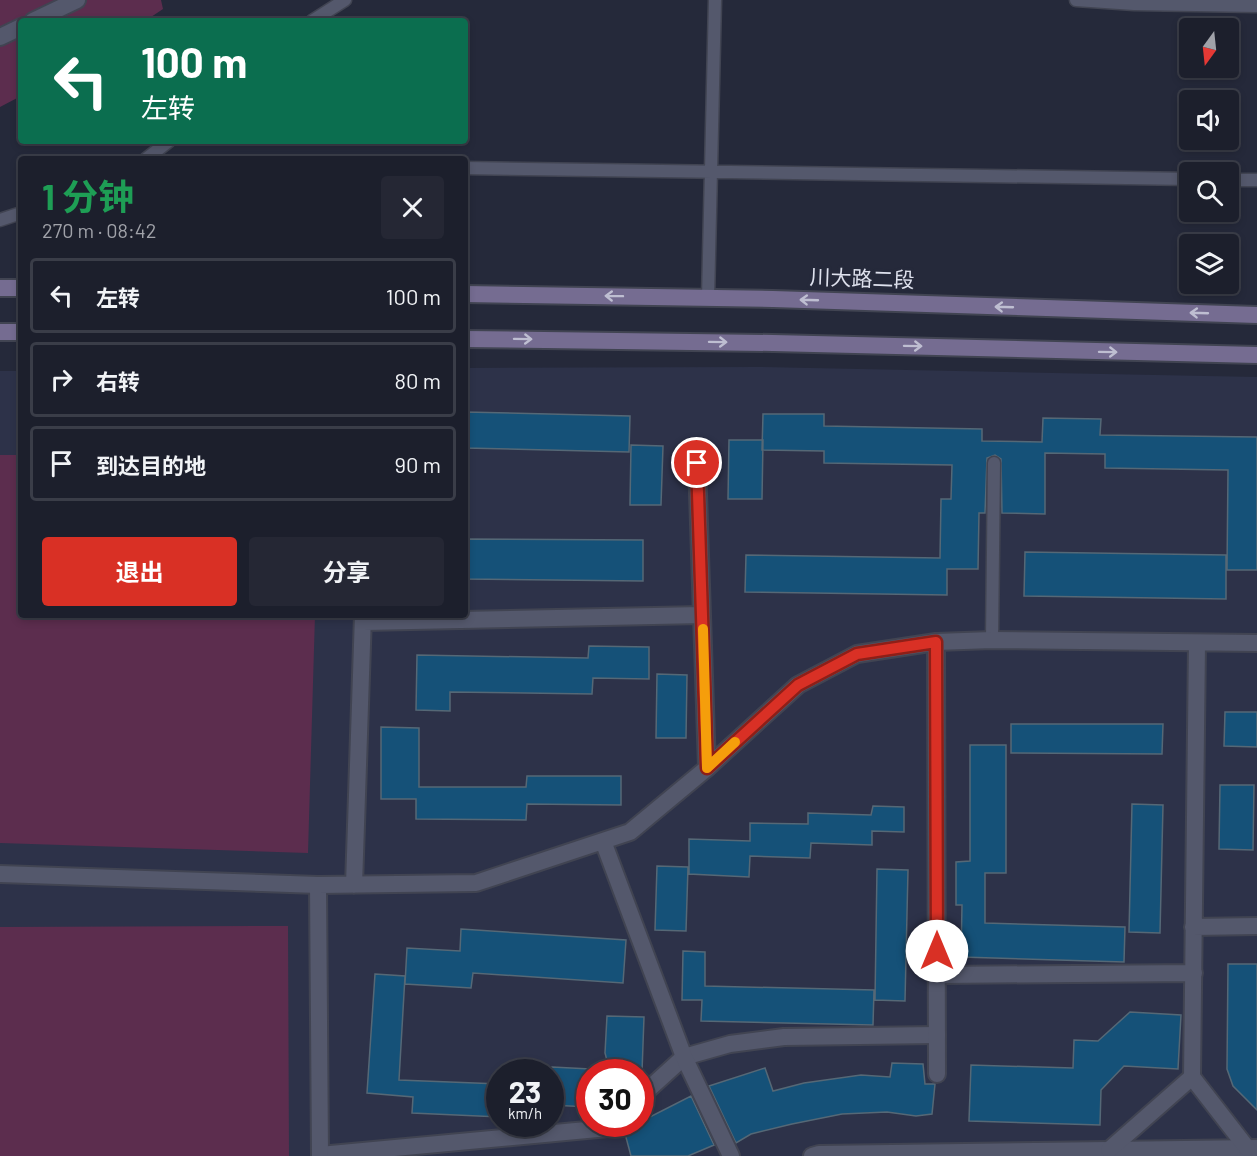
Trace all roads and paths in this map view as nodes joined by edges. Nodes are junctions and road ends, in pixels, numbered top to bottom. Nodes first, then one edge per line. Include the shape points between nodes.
1 (77, 0) edge
2 (345, 0) edge
3 (715, 0) edge
4 (1076, 0) edge
5 (1134, 2) edge
6 (1257, 6) edge
7 (39, 18) edge
8 (317, 18) edge
9 (18, 28) edge
10 (0, 37) edge
11 (165, 144) edge
12 (150, 156) edge
13 (468, 168) edge
14 (711, 173) junction
15 (1179, 179) edge
16 (1239, 180) edge
17 (1257, 180) edge
18 (18, 214) edge
19 (0, 220) edge
20 (0, 288) edge
21 (18, 288) edge
22 (468, 294) edge
23 (708, 298) junction
24 (1257, 315) edge
25 (0, 332) edge
26 (18, 332) edge
27 (468, 339) edge
28 (1257, 355) edge
29 (697, 463) dead end
30 (994, 463) dead end
31 (702, 615) junction
32 (468, 617) edge
33 (363, 618) edge
34 (992, 640) junction
35 (936, 642) junction
36 (1197, 643) junction
37 (1257, 643) edge
38 (707, 768) junction
39 (603, 841) junction
40 (0, 874) edge
41 (318, 885) junction
42 (354, 885) junction
43 (1257, 926) edge
44 (1193, 927) junction
45 (1194, 973) junction
46 (937, 975) junction
47 (937, 1035) junction
48 (684, 1057) junction
49 (937, 1074) dead end
50 (1192, 1077) junction
51 (654, 1084) edge
52 (576, 1131) edge
53 (1252, 1148) edge
54 (1109, 1150) junction
55 (1129, 1153) edge
56 (320, 1156) edge
57 (731, 1156) edge
58 (812, 1156) edge

1 - 7 street
2 - 8 lane
3 - 14 lane
4 - 5 lane
5 - 6 lane
9 - 10 street
11 - 12 lane
13 - 14 lane
14 - 15 lane
14 - 23 lane
16 - 17 lane
18 - 19 lane
20 - 21 main road
23 -> 22 main road, 川大路二段
24 -> 23 main road, 川大路二段
25 - 26 main road
27 -> 28 main road
29 - 31 street
30 - 34 lane
31 - 32 street
31 - 38 street
33 - 42 street
34 - 35 street
34 - 36 street
35 - 38 street via 857,654 798,685
35 - 46 street
36 - 37 street
36 - 44 street
38 - 39 street via 630,832
39 - 42 street via 476,883
39 - 48 street
40 - 41 street
41 - 42 street
41 - 56 street
43 - 44 street
44 - 45 street
45 - 46 street
45 - 50 street
46 - 47 street
47 - 48 street via 784,1037 730,1044
47 - 49 street
48 - 51 street
48 - 57 street
50 - 53 street
50 - 54 street
52 - 56 street
53 - 55 street
54 - 55 street
54 - 58 street

